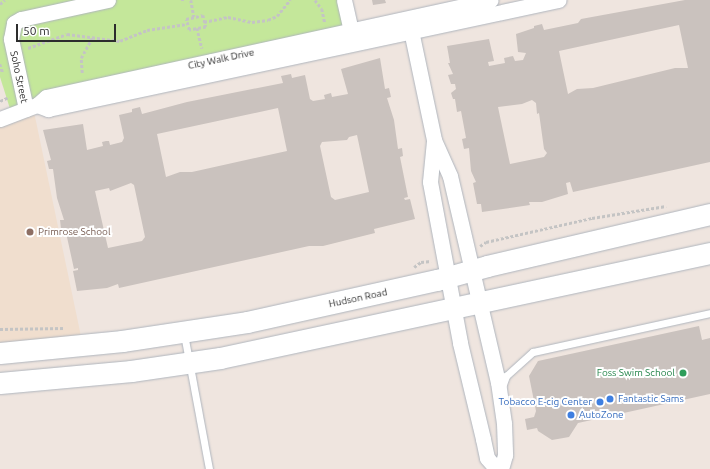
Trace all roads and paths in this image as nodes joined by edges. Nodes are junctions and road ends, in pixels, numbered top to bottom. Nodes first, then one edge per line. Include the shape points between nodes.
1 (4, 0) edge
2 (106, 0) edge
3 (181, 0) edge
4 (186, 0) edge
5 (191, 0) edge
6 (290, 0) edge
7 (315, 0) edge
8 (344, 0) edge
9 (490, 0) edge
10 (558, 0) edge
11 (0, 4) edge
12 (194, 17) junction
13 (204, 22) junction
14 (187, 24) junction
15 (324, 24) dead end
16 (410, 24) junction
17 (197, 28) junction
18 (94, 36) junction
19 (352, 37) junction
20 (28, 48) dead end
21 (202, 48) dead end
22 (82, 73) dead end
23 (9, 98) dead end
24 (0, 101) edge
25 (32, 107) junction
26 (0, 119) edge
27 (434, 140) junction
28 (673, 204) dead end
29 (710, 214) edge
30 (481, 246) dead end
31 (710, 253) edge
32 (432, 261) dead end
33 (412, 269) dead end
34 (471, 270) junction
35 (448, 277) junction
36 (480, 302) junction
37 (454, 308) junction
38 (710, 313) edge
39 (68, 328) dead end
40 (0, 329) edge
41 (184, 332) junction
42 (0, 353) edge
43 (189, 363) junction
44 (0, 383) edge
45 (501, 399) junction
46 (209, 469) edge
47 (497, 469) edge
48 (502, 469) edge

1 - 11 path
2 - 25 street, Soho Street via 21,19 14,23 11,39
3 - 4 path
5 - 12 path
6 - 13 path via 277,16 268,20 252,22 228,17
7 - 15 path via 322,9
8 - 19 street
9 - 16 street, City Walk Drive
10 - 16 street, City Walk Drive
12 - 13 path via 203,15
12 - 14 path via 186,19
13 - 17 path via 206,27
14 - 17 path via 189,30
14 - 18 path via 147,30 120,41
16 - 19 street, City Walk Drive
16 - 27 street
17 - 21 path
18 - 20 path via 67,34
18 - 22 path via 82,54
19 - 25 street, City Walk Drive via 46,97
23 - 24 path
25 - 26 street, City Walk Drive
27 - 34 street via 450,176
27 - 35 street via 429,180
28 - 30 path via 592,218 486,242
29 - 34 street, Hudson Road
31 - 36 street
32 - 33 path via 421,262
34 - 35 street, Hudson Road
34 - 36 street
35 - 37 street
35 - 41 street, Hudson Road via 247,322
36 - 37 street
36 - 45 street
37 - 43 street
37 - 47 street via 487,458
38 - 45 lane via 528,354 504,379
39 - 40 path
41 - 42 street, Hudson Road
41 - 43 lane
43 - 44 street
43 - 46 lane
45 - 48 street via 505,455

